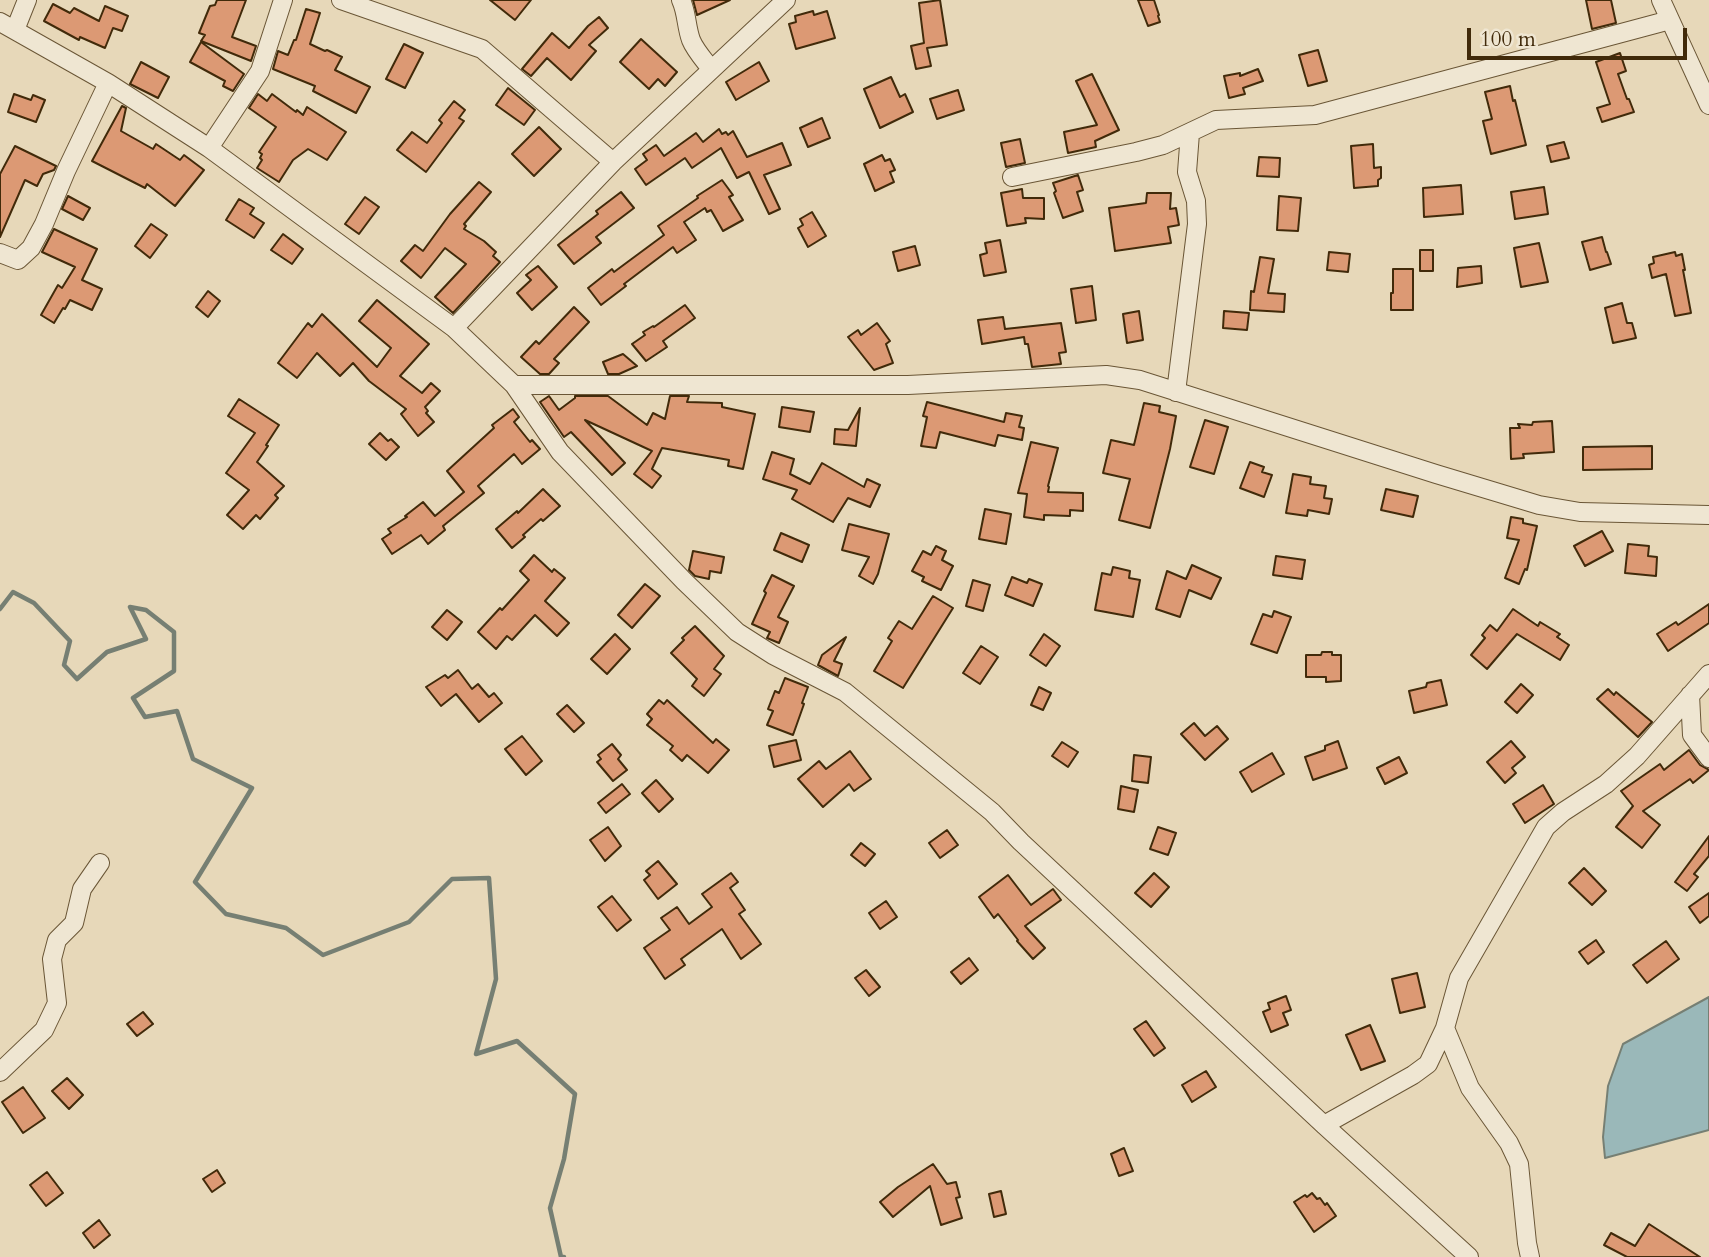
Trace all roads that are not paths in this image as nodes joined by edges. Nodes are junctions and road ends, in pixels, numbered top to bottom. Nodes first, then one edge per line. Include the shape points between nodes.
1 (27, 0) edge
2 (283, 0) edge
3 (341, 0) edge
4 (681, 0) edge
5 (786, 0) edge
6 (1661, 0) edge
7 (1670, 20) junction
8 (8, 26) edge
9 (711, 69) junction
10 (108, 83) junction
11 (1709, 105) edge
12 (1190, 133) junction
13 (209, 148) junction
14 (613, 162) junction
15 (1012, 177) dead end
16 (0, 253) edge
17 (454, 328) junction
18 (514, 385) junction
19 (1176, 392) junction
20 (1709, 514) edge
21 (1709, 674) edge
22 (1690, 695) junction
23 (1709, 758) edge
24 (100, 863) dead end
25 (1445, 1028) junction
26 (0, 1072) edge
27 (1324, 1125) junction
28 (1469, 1257) edge
29 (1531, 1257) edge

1 - 8 street
2 - 13 street via 260,71
3 - 14 street via 482,49
4 - 9 street via 693,46
5 - 9 street
6 - 7 street
7 - 11 street
7 - 12 street via 1315,115 1216,120
8 - 10 street
9 - 14 street
10 - 13 street
10 - 16 street via 32,248 18,260
12 - 15 street via 1136,152
12 - 19 street via 1187,172 1197,224
13 - 17 street
14 - 17 street
17 - 18 street
18 - 19 street via 908,385 1106,375
18 - 27 street via 560,452 737,632 845,692 992,812
19 - 20 street via 1539,505 1580,512
21 - 22 street
22 - 23 street via 1692,735
22 - 25 street via 1637,756 1546,827 1459,978
24 - 26 street via 82,889 74,923 57,940 52,959 57,1003 44,1030
25 - 27 street via 1428,1064
25 - 29 street via 1470,1088 1519,1164
27 - 28 street

